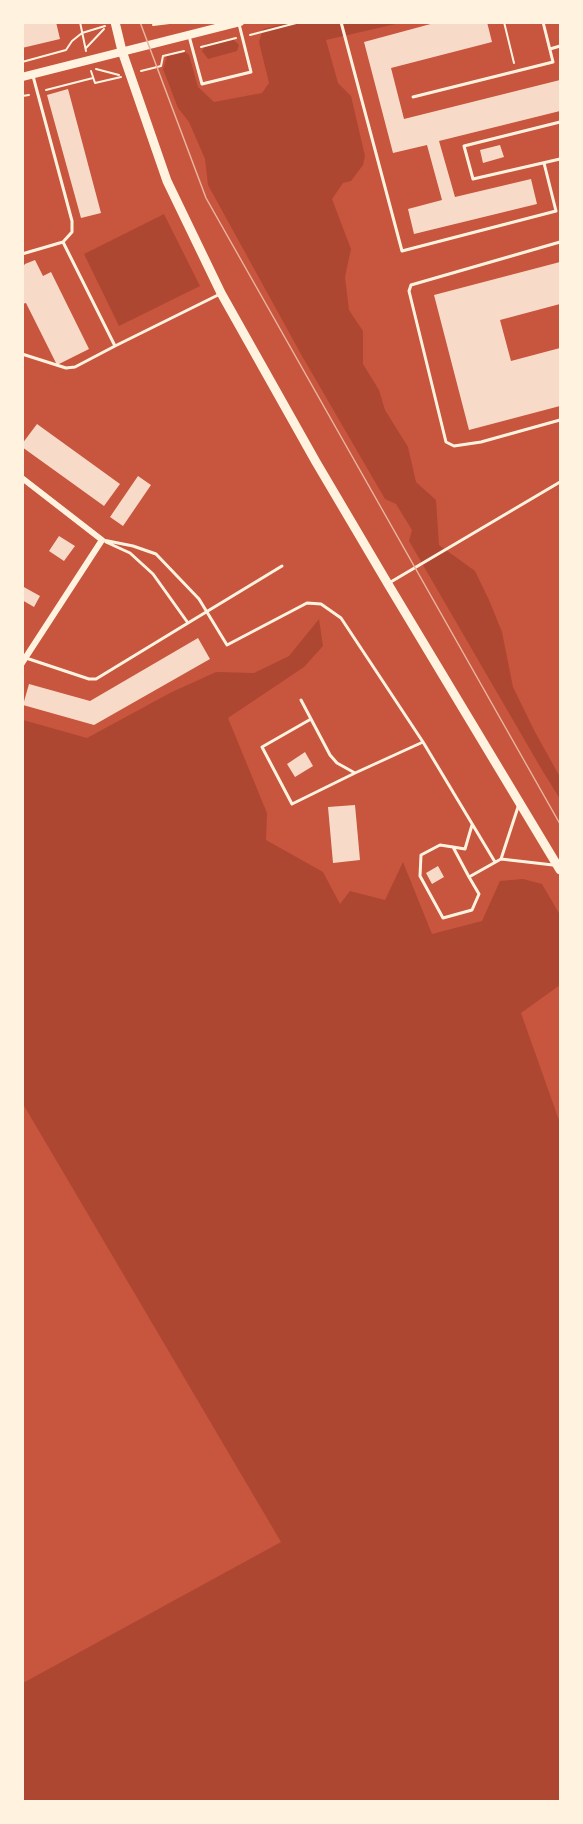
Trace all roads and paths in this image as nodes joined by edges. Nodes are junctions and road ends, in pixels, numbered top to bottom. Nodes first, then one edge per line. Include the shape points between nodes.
1 (80, 22) edge
2 (115, 22) edge
3 (178, 22) edge
4 (300, 22) edge
5 (341, 22) edge
6 (504, 22) edge
7 (543, 22) edge
8 (152, 23) edge
9 (239, 23) edge
10 (82, 33) junction
11 (188, 35) junction
12 (242, 36) junction
13 (561, 46) edge
14 (86, 48) dead end
15 (192, 49) junction
16 (550, 49) junction
17 (122, 51) junction
18 (22, 62) edge
19 (90, 67) dead end
20 (516, 71) junction
21 (33, 74) junction
22 (127, 75) junction
23 (22, 77) edge
24 (93, 78) dead end
25 (38, 93) junction
26 (22, 96) edge
27 (412, 97) dead end
28 (561, 122) edge
29 (561, 159) edge
30 (544, 162) junction
31 (63, 242) junction
32 (561, 242) edge
33 (22, 254) edge
34 (221, 293) junction
35 (115, 346) junction
36 (22, 354) edge
37 (561, 420) edge
38 (22, 478) edge
39 (561, 482) edge
40 (102, 540) junction
41 (282, 566) dead end
42 (388, 584) junction
43 (207, 611) junction
44 (188, 623) junction
45 (24, 661) edge
46 (301, 700) dead end
47 (311, 719) junction
48 (423, 742) junction
49 (354, 773) junction
50 (520, 803) junction
51 (472, 825) junction
52 (453, 847) junction
53 (501, 859) junction
54 (495, 862) junction
55 (559, 867) edge
56 (469, 877) junction

1 - 10 path
2 - 17 main road
3 - 8 path
4 - 12 path
5 - 30 lane via 402,251 556,211
6 - 20 path
7 - 16 lane
9 - 11 street
9 - 12 lane
10 - 14 path via 109,25
10 - 18 path via 66,50
11 - 15 lane
11 - 17 street
12 - 15 path
12 - 15 lane via 251,72 202,84
13 - 16 lane
15 - 22 path via 164,56 161,66
16 - 20 lane via 553,62
17 - 21 street
17 - 22 main road
19 - 22 path
20 - 27 lane
21 - 23 street
21 - 25 lane
22 - 34 main road via 167,181
24 - 25 path
25 - 26 path
25 - 31 lane via 72,221 72,232
28 - 30 lane via 464,146 473,179
29 - 30 lane
31 - 33 lane
31 - 35 lane
32 - 37 lane via 411,285 409,291 446,442 454,446 481,442
34 - 35 lane
34 - 42 main road
35 - 36 lane via 66,368
38 - 40 street
39 - 42 lane
40 - 43 lane via 156,554
40 - 44 lane via 130,554 153,574
40 - 45 street
41 - 43 lane
42 - 50 main road
43 - 44 lane
43 - 48 lane via 227,645 308,603 321,604 341,618
44 - 45 lane via 96,679
46 - 47 lane
47 - 49 lane via 330,755
47 - 49 lane via 262,747 292,804
48 - 49 lane
48 - 51 lane
50 - 53 lane
50 - 55 main road
51 - 52 lane via 465,849
51 - 54 lane
52 - 56 lane
52 - 56 lane via 440,845 421,855 419,861 420,876 443,918 472,910 479,894
53 - 54 lane
53 - 55 lane
54 - 56 lane

